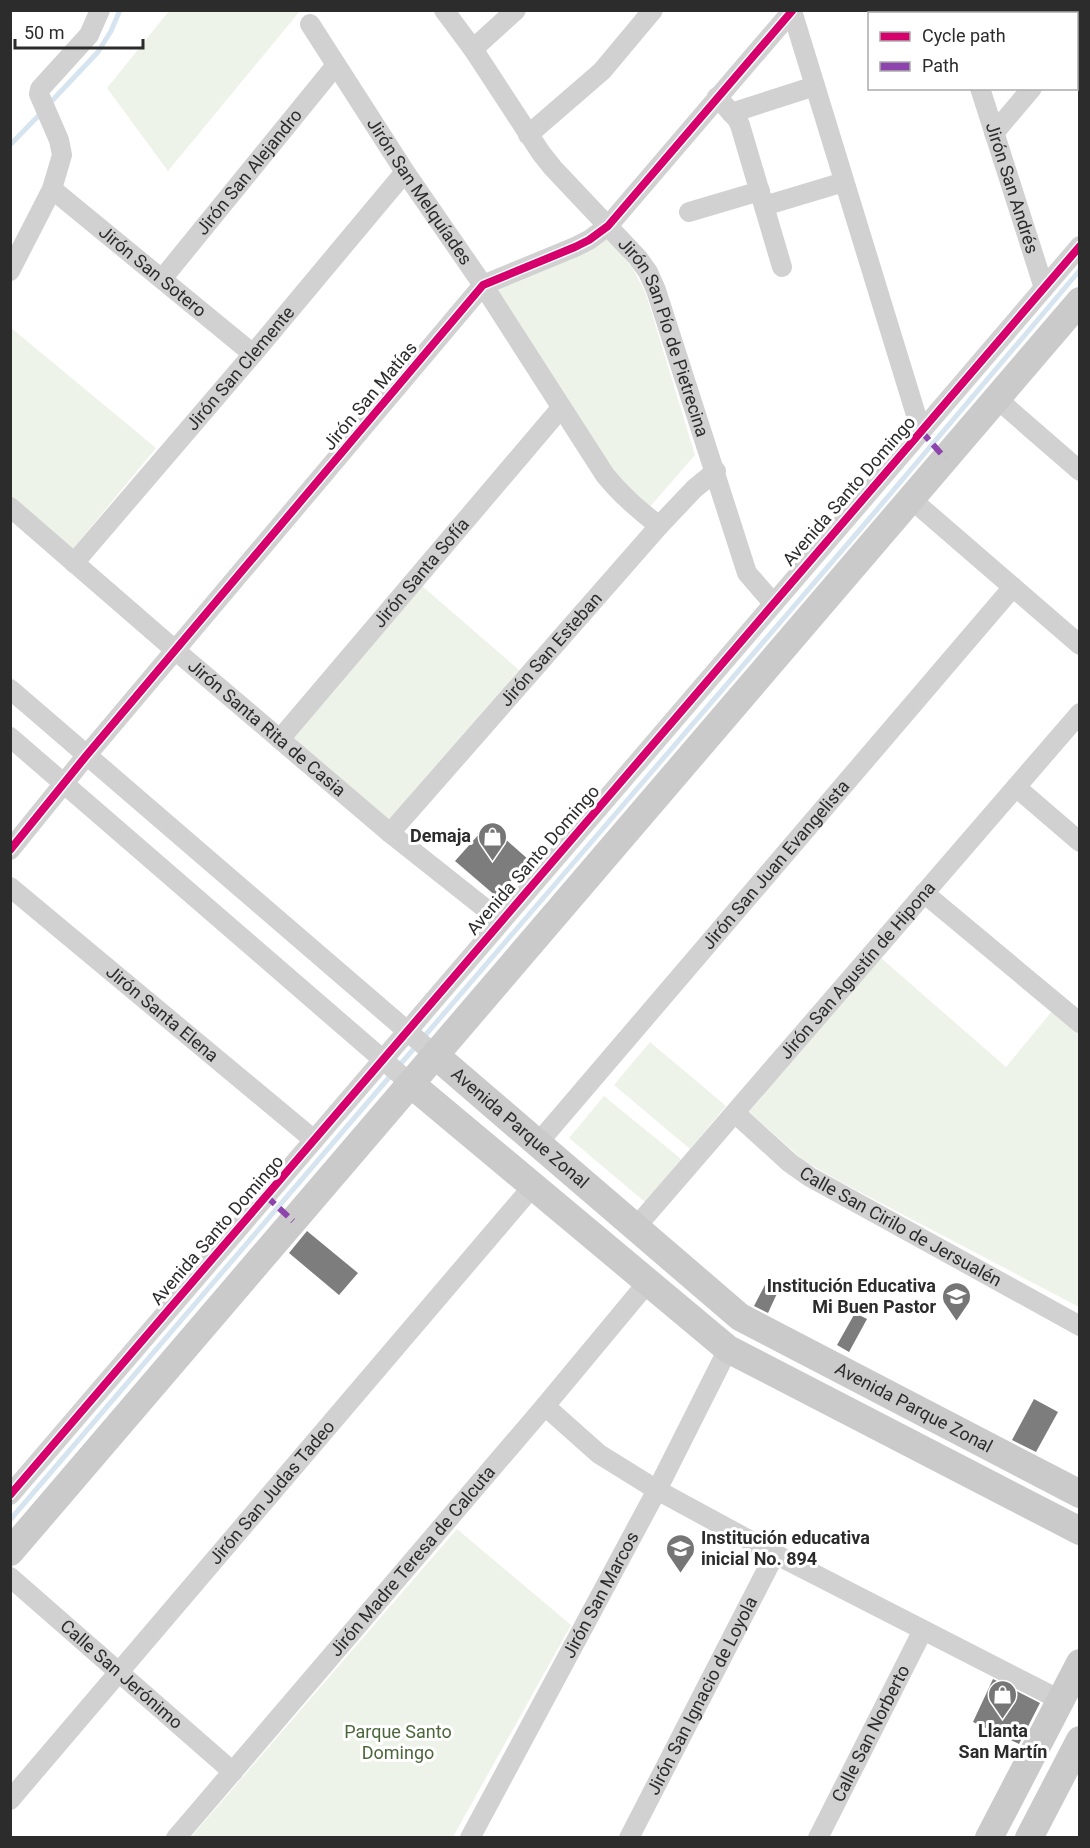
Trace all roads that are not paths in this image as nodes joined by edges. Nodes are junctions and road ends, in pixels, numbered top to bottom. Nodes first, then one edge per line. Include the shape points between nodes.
1 (100, 10) edge
2 (444, 10) edge
3 (516, 10) edge
4 (653, 10) edge
5 (792, 11) edge
6 (310, 24) dead end
7 (473, 49) junction
8 (336, 65) junction
9 (815, 86) junction
10 (981, 90) edge
11 (1030, 90) edge
12 (717, 97) junction
13 (732, 113) junction
14 (994, 133) junction
15 (528, 135) junction
16 (405, 172) junction
17 (844, 182) junction
18 (52, 189) junction
19 (762, 198) junction
20 (688, 212) dead end
21 (608, 226) junction
22 (1080, 246) edge
23 (782, 267) dead end
24 (10, 270) edge
25 (162, 279) junction
26 (483, 285) junction
27 (1044, 288) junction
28 (1080, 301) edge
29 (253, 354) junction
30 (996, 398) junction
31 (561, 408) junction
32 (921, 431) junction
33 (716, 471) junction
34 (1080, 471) edge
35 (911, 499) junction
36 (10, 507) edge
37 (659, 526) junction
38 (74, 563) junction
39 (1013, 587) junction
40 (773, 603) junction
41 (1080, 645) edge
42 (175, 650) junction
43 (10, 689) edge
44 (1080, 713) edge
45 (10, 737) edge
46 (279, 739) junction
47 (86, 756) junction
48 (64, 784) junction
49 (1016, 787) junction
50 (390, 833) junction
51 (1080, 842) edge
52 (10, 850) edge
53 (10, 887) edge
54 (924, 893) junction
55 (501, 921) junction
56 (1080, 1023) edge
57 (407, 1031) junction
58 (435, 1055) junction
59 (382, 1060) junction
60 (411, 1084) junction
61 (735, 1113) junction
62 (314, 1140) junction
63 (538, 1143) junction
64 (532, 1186) junction
65 (636, 1227) junction
66 (648, 1282) junction
67 (1080, 1326) edge
68 (728, 1349) junction
69 (545, 1406) junction
70 (657, 1490) junction
71 (1080, 1494) edge
72 (10, 1495) edge
73 (1080, 1531) edge
74 (10, 1552) edge
75 (775, 1554) junction
76 (10, 1577) edge
77 (923, 1630) junction
78 (1078, 1671) edge
79 (119, 1672) junction
80 (1060, 1700) junction
81 (1080, 1740) edge
82 (233, 1772) junction
83 (10, 1800) edge
84 (474, 1833) edge
85 (176, 1838) edge
86 (630, 1838) edge
87 (818, 1838) edge
88 (989, 1838) edge
89 (1029, 1838) edge

1 - 18 street via 89,35 40,89 62,155
2 - 7 street, Jirón San Pío de Pietrecina
3 - 7 street
4 - 15 street via 602,71
5 - 9 street
5 - 12 street, Jirón San Matías
6 - 8 street, Jirón San Melquíades
7 - 15 street, Jirón San Pío de Pietrecina
8 - 16 street, Jirón San Melquíades
8 - 25 street, Jirón San Alejandro
9 - 13 street
9 - 17 street
10 - 14 street, Jirón San Andrés
11 - 14 street
12 - 13 street
12 - 21 street, Jirón San Matías
13 - 19 street via 740,125
14 - 27 street, Jirón San Andrés
15 - 21 street, Jirón San Pío de Pietrecina via 553,168
16 - 26 street, Jirón San Melquíades
16 - 29 street, Jirón San Clemente
17 - 19 street
17 - 32 street
18 - 24 street
18 - 25 street, Jirón San Sotero
19 - 20 street
19 - 23 street
21 - 26 street, Jirón San Matías via 575,247
21 - 33 street, Jirón San Pío de Pietrecina via 638,258 656,290
22 - 27 street, Avenida Santo Domingo
25 - 29 street, Jirón San Sotero
26 - 31 street, Jirón San Melquíades
26 - 42 street, Jirón San Matías
27 - 32 street, Avenida Santo Domingo
28 - 30 main road
29 - 38 street, Jirón San Clemente
30 - 34 street
30 - 35 main road
31 - 37 street, Jirón San Melquíades via 611,483
31 - 46 street, Jirón Santa Sofía
32 - 40 street, Avenida Santo Domingo
33 - 37 street, Jirón San Esteban
33 - 40 street, Jirón San Pío de Pietrecina via 747,573
35 - 39 street
35 - 58 main road
36 - 38 street, Jirón Santa Rita de Casia
37 - 50 street, Jirón San Esteban
38 - 42 street, Jirón Santa Rita de Casia
39 - 41 street
39 - 63 street, Jirón San Juan Evangelista
40 - 55 street, Avenida Santo Domingo
42 - 46 street, Jirón Santa Rita de Casia
42 - 47 street, Jirón San Matías
43 - 47 street, Avenida Parque Zonal
44 - 49 street, Jirón San Agustín de Hipona
45 - 48 street, Avenida Parque Zonal
46 - 50 street, Jirón Santa Rita de Casia
47 - 48 street, Jirón San Matías
47 - 57 street, Avenida Parque Zonal
48 - 52 street, Jirón San Matías
48 - 59 street, Avenida Parque Zonal
49 - 51 street
49 - 54 street, Jirón San Agustín de Hipona
50 - 55 street, Jirón Santa Rita de Casia
53 - 62 street, Jirón Santa Elena
54 - 56 street
54 - 61 street, Jirón San Agustín de Hipona
55 - 57 street, Avenida Santo Domingo
57 - 58 street, Avenida Parque Zonal
57 - 59 street, Avenida Santo Domingo
58 - 60 main road
58 - 63 main road, Avenida Parque Zonal
59 - 60 street, Avenida Parque Zonal
59 - 62 street, Avenida Santo Domingo
60 - 64 main road, Avenida Parque Zonal
60 - 74 main road
61 - 65 street, Jirón San Agustín de Hipona
61 - 67 street, Calle San Cirilo de Jersualén via 810,1177
62 - 72 street, Avenida Santo Domingo
63 - 65 main road, Avenida Parque Zonal
64 - 66 main road, Avenida Parque Zonal
64 - 79 street, Jirón San Judas Tadeo
65 - 71 main road, Avenida Parque Zonal via 740,1317
66 - 68 main road, Avenida Parque Zonal
66 - 69 street, Jirón Madre Teresa de Calcuta
68 - 70 street, Jirón San Marcos
68 - 73 main road, Avenida Parque Zonal
69 - 70 street via 599,1454
69 - 82 street, Jirón Madre Teresa de Calcuta
70 - 75 street
70 - 84 street, Jirón San Marcos
75 - 77 street
75 - 86 street, Jirón San Ignacio de Loyola
76 - 79 street, Calle San Jerónimo
77 - 80 street
77 - 87 street, Calle San Norberto
78 - 80 main road
79 - 82 street, Calle San Jerónimo
79 - 83 street, Jirón San Judas Tadeo
80 - 88 main road
81 - 89 main road
82 - 85 street, Jirón Madre Teresa de Calcuta

